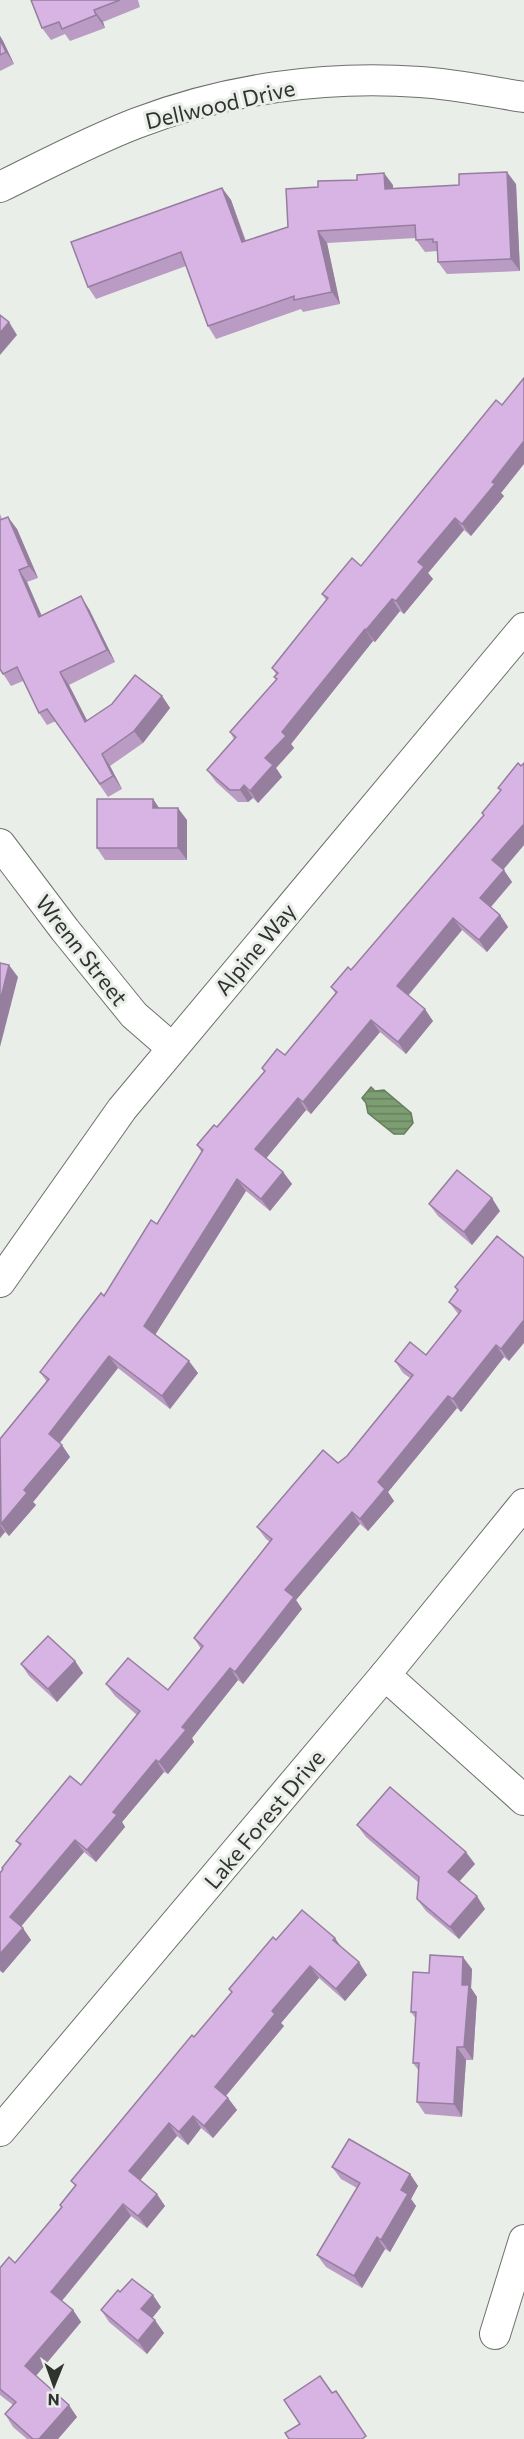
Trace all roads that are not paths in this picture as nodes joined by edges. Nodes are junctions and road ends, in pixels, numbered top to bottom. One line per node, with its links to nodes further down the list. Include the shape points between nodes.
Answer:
1 (524, 97): 2 (street, Dellwood Drive, via 421,82 367,81 310,83 250,92 183,107 136,123)
2 (0, 187)
3 (524, 628): 5 (street, Alpine Way)
4 (0, 843): 5 (street, Wrenn Street, via 134,1015)
5 (172, 1048): 6 (street, Alpine Way, via 122,1109)
6 (0, 1282)
7 (524, 1504): 8 (street, Lake Forest Drive)
8 (385, 1675): 9 (street); 10 (street, Lake Forest Drive)
9 (524, 1800)
10 (0, 2131)
11 (524, 2240): 12 (street)
12 (495, 2334)

